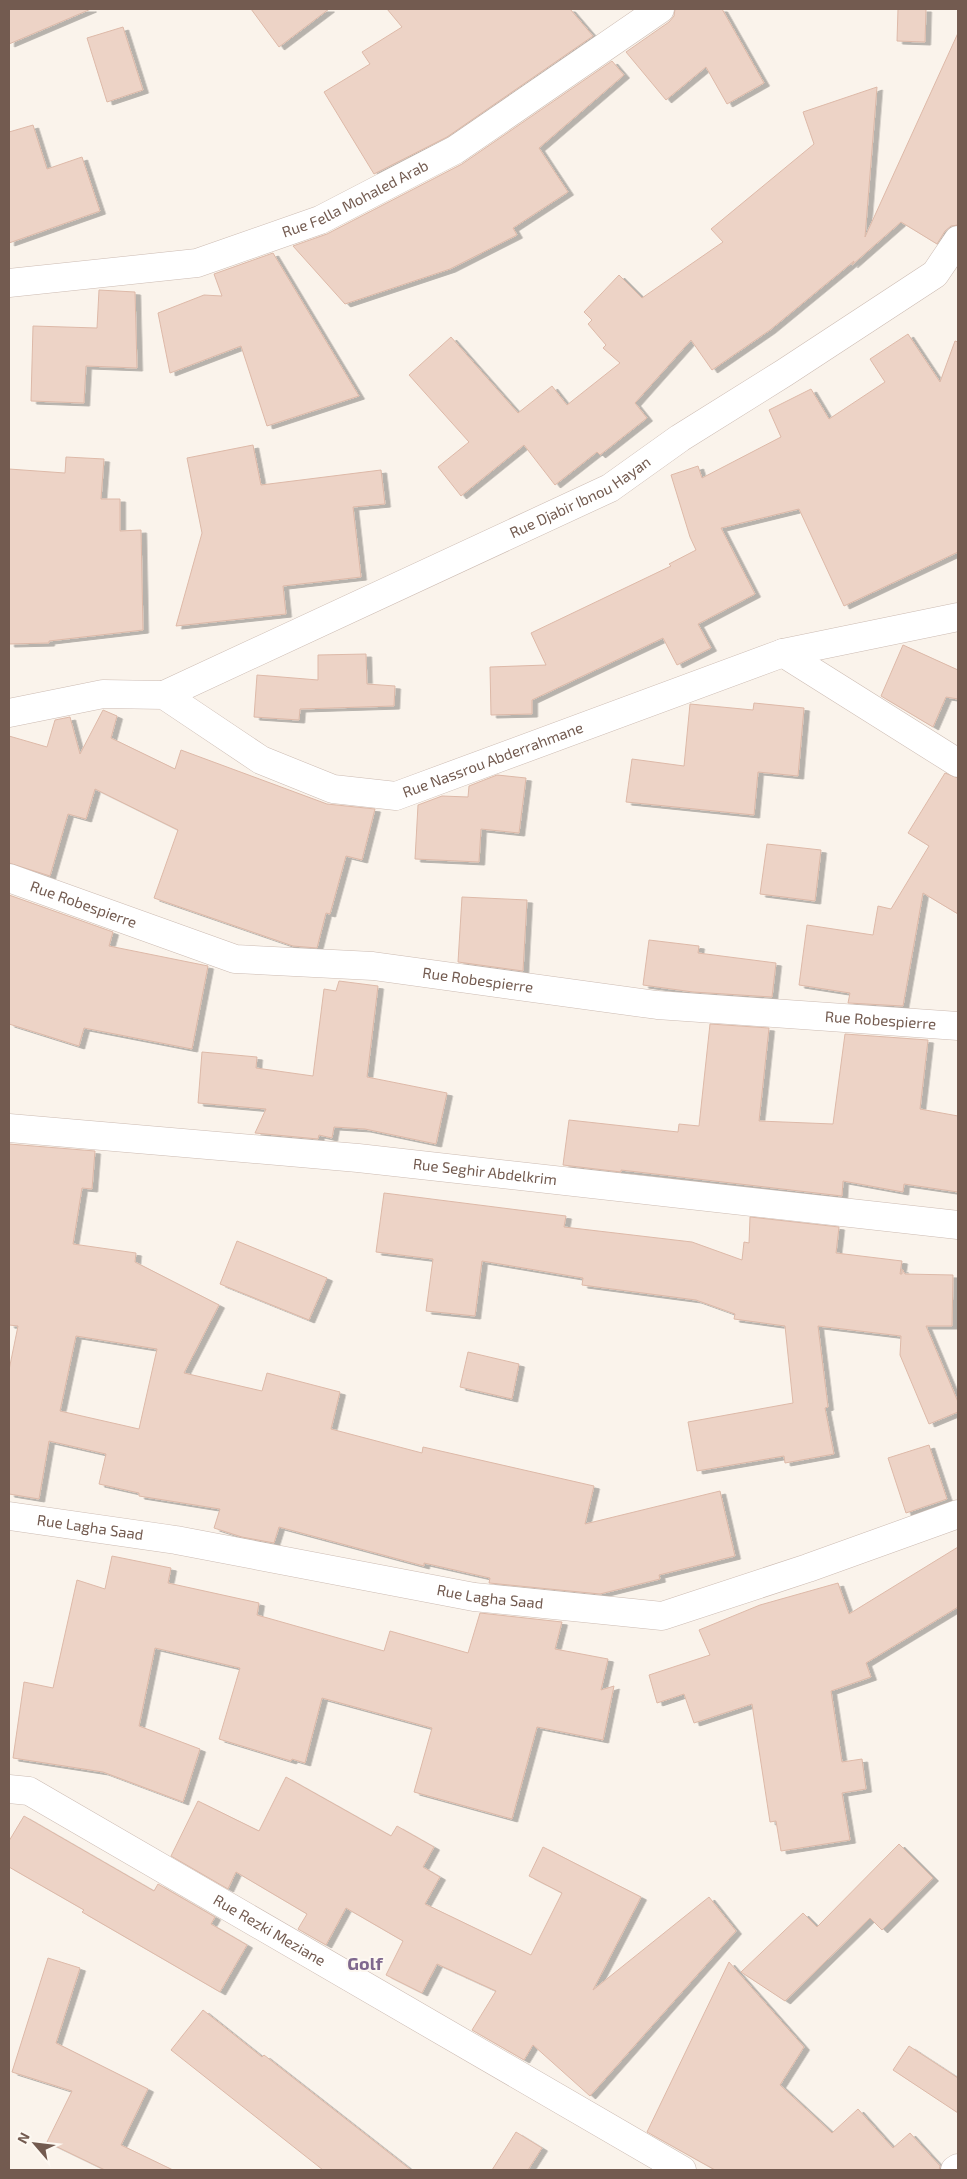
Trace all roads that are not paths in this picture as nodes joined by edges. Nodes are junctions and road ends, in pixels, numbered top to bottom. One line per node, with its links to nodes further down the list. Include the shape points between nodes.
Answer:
1 (660, 9): 4 (street, Rue Fella Mohaled Arab, via 455,150 320,220 198,263)
2 (958, 240): 3 (street, Rue Djabir Ibnou Hayan)
3 (947, 277): 7 (street, Rue Djabir Ibnou Hayan, via 680,438 610,488)
4 (9, 283)
5 (958, 617): 6 (street, Rue Nassrou Abderrahmane)
6 (783, 653): 7 (street, Rue Nassrou Abderrahmane, via 396,796 334,789 261,760); 9 (street)
7 (164, 695): 8 (street, via 103,694)
8 (9, 713)
9 (958, 763)
10 (9, 878): 11 (street, Rue Robespierre, via 235,959 373,966 657,1006)
11 (958, 1026)
12 (9, 1128): 13 (street, Rue Seghir Abdelkrim, via 358,1158)
13 (958, 1225)
14 (958, 1514): 15 (street, Rue Lagha Saad, via 662,1616 474,1596 176,1540)
15 (9, 1516)
16 (9, 1788): 18 (street, Rue Rezki Meziane, via 29,1791)
17 (958, 2168): 19 (street)
18 (682, 2170)
19 (954, 2170)

